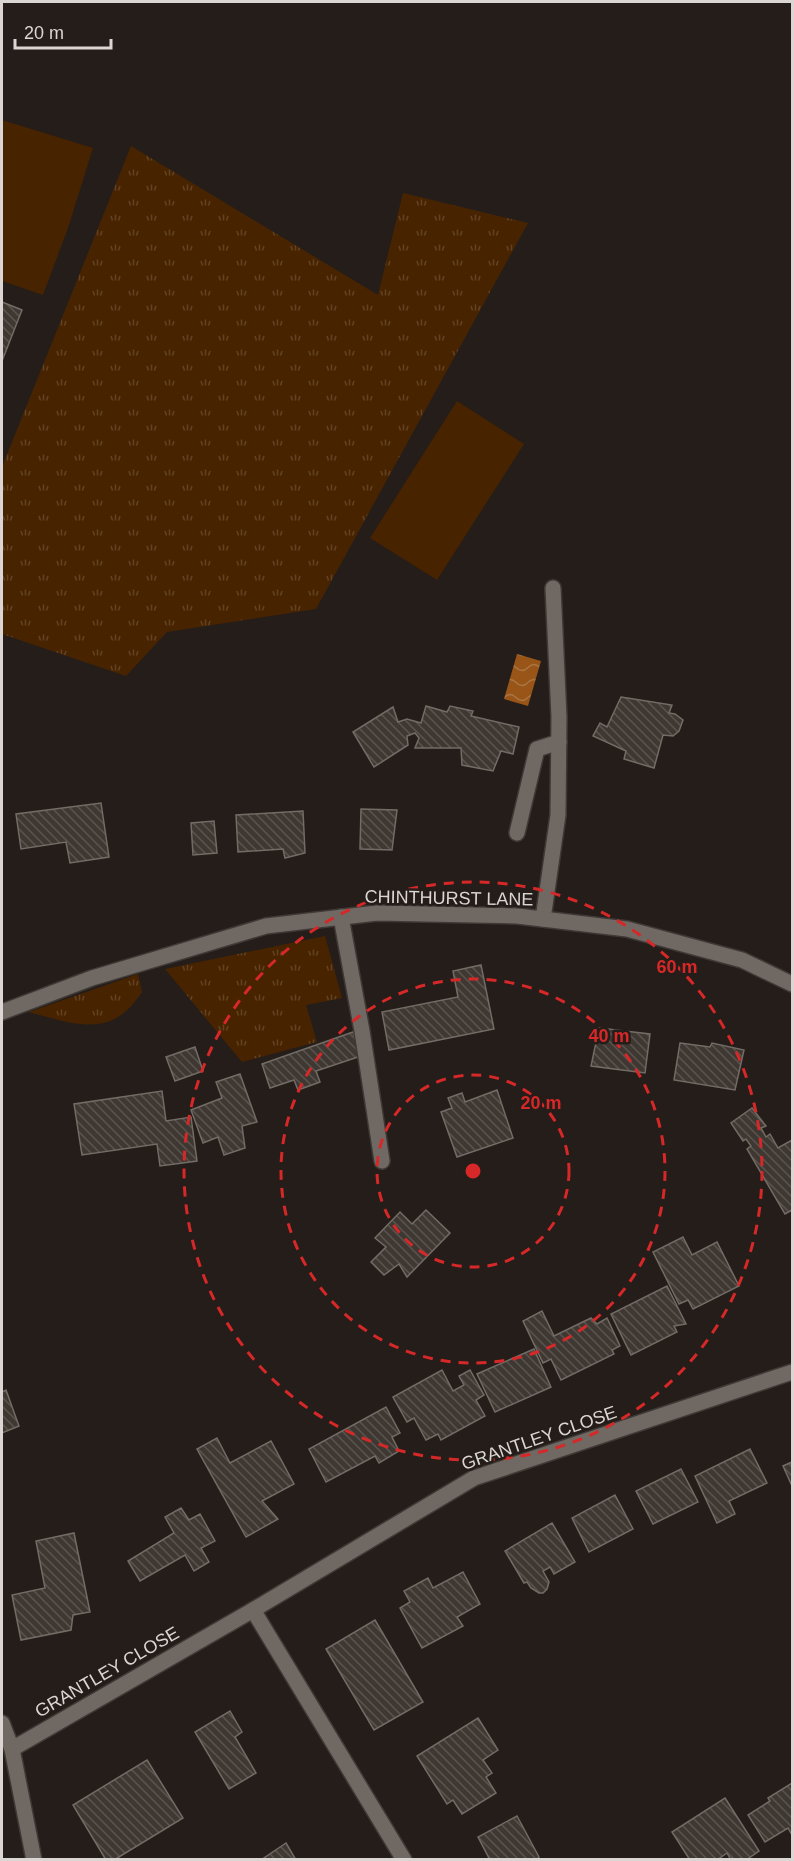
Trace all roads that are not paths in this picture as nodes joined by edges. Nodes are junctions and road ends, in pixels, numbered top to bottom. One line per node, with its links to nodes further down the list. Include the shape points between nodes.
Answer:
1 (553, 588): 2 (street)
2 (559, 742): 3 (street, via 537,749); 5 (street, via 558,815)
3 (517, 833)
4 (341, 917): 5 (street, CHINTHURST LANE, via 377,913); 7 (street, CHINTHURST LANE, via 266,926 92,978); 8 (street)
5 (543, 919): 6 (street, CHINTHURST LANE, via 627,929 742,960)
6 (792, 984)
7 (2, 1012)
8 (382, 1161)
9 (792, 1372): 10 (street, GRANTLEY CLOSE, via 474,1478)
10 (253, 1610): 12 (street, GRANTLEY CLOSE); 14 (street)
11 (2, 1723): 12 (street)
12 (12, 1749): 13 (street)
13 (34, 1860)
14 (404, 1860)

